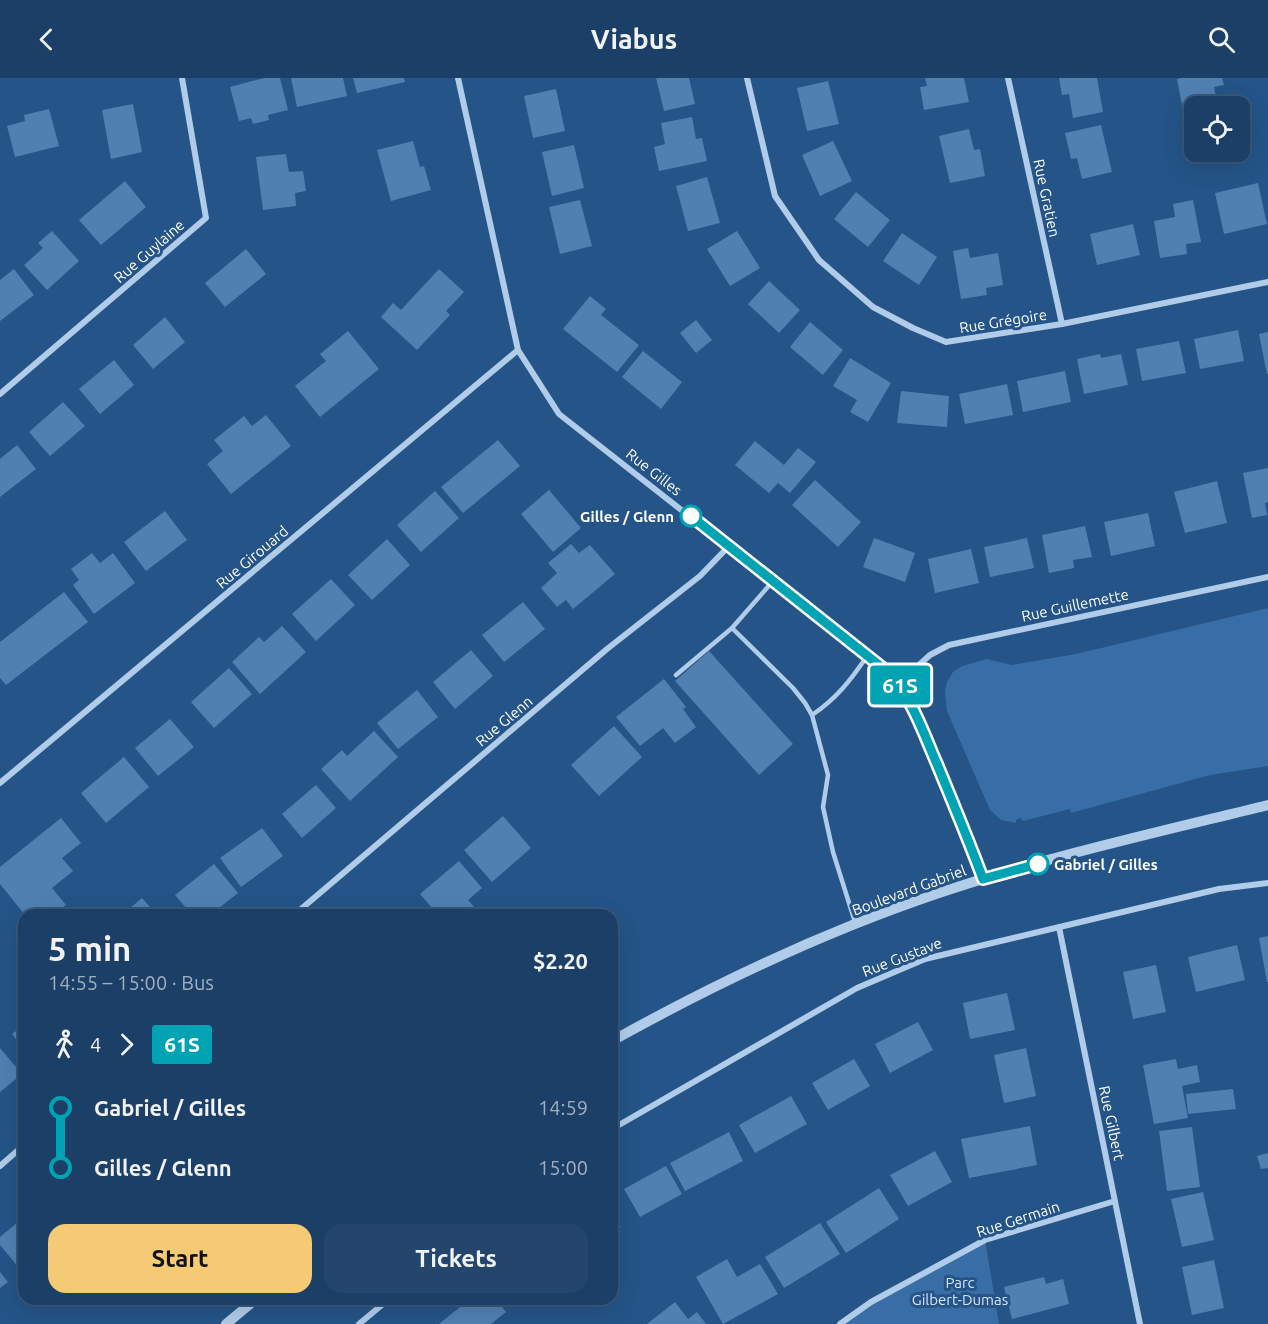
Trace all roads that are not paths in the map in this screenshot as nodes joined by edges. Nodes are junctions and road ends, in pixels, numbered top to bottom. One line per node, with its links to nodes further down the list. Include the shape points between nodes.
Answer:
1 (182, 78): 8 (street, Rue Guylaine, via 206,218)
2 (458, 78): 7 (street, Rue Gilles)
3 (747, 78): 6 (street, Rue Grégoire, via 775,196 819,260 873,308 946,342)
4 (1008, 78): 6 (street, Rue Gratien)
5 (1268, 282): 6 (street, Rue Grégoire)
6 (1062, 324)
7 (519, 350): 9 (street, Rue Gilles, via 559,414); 17 (street, Rue Girouard)
8 (0, 394)
9 (729, 546): 11 (street, Rue Gilles); 21 (street, Rue Glenn, via 700,576 598,656)
10 (1268, 577): 15 (street, Rue Guillemette, via 949,645 930,655)
11 (773, 581): 12 (lane); 13 (street, Rue Gilles)
12 (732, 628): 14 (lane); 16 (lane, via 793,688)
13 (867, 656): 15 (street, Rue Gilles); 16 (lane, via 836,697)
14 (676, 675)
15 (899, 683): 19 (street, Rue Gilles, via 912,705)
16 (812, 715): 22 (lane, via 828,775 823,807)
17 (0, 783)
18 (1268, 805): 19 (street, Boulevard Gabriel)
19 (983, 879): 22 (street, Boulevard Gabriel)
20 (1268, 883): 23 (street, Rue Gustave, via 1219,889)
21 (301, 909)
22 (856, 925): 24 (street, Boulevard Gabriel, via 738,975)
23 (1059, 927): 25 (street, Rue Gustave, via 933,956 857,988); 28 (street, Rue Gilbert)
24 (618, 1038)
25 (618, 1126)
26 (18, 1150): 27 (street)
27 (0, 1166)
28 (1115, 1201): 33 (street, Rue Germain, via 985,1240 871,1302); 34 (street, Rue Gilbert)
29 (249, 1305): 31 (street)
30 (381, 1305): 32 (street)
31 (226, 1324)
32 (359, 1324)
33 (840, 1324)
34 (1140, 1324)

